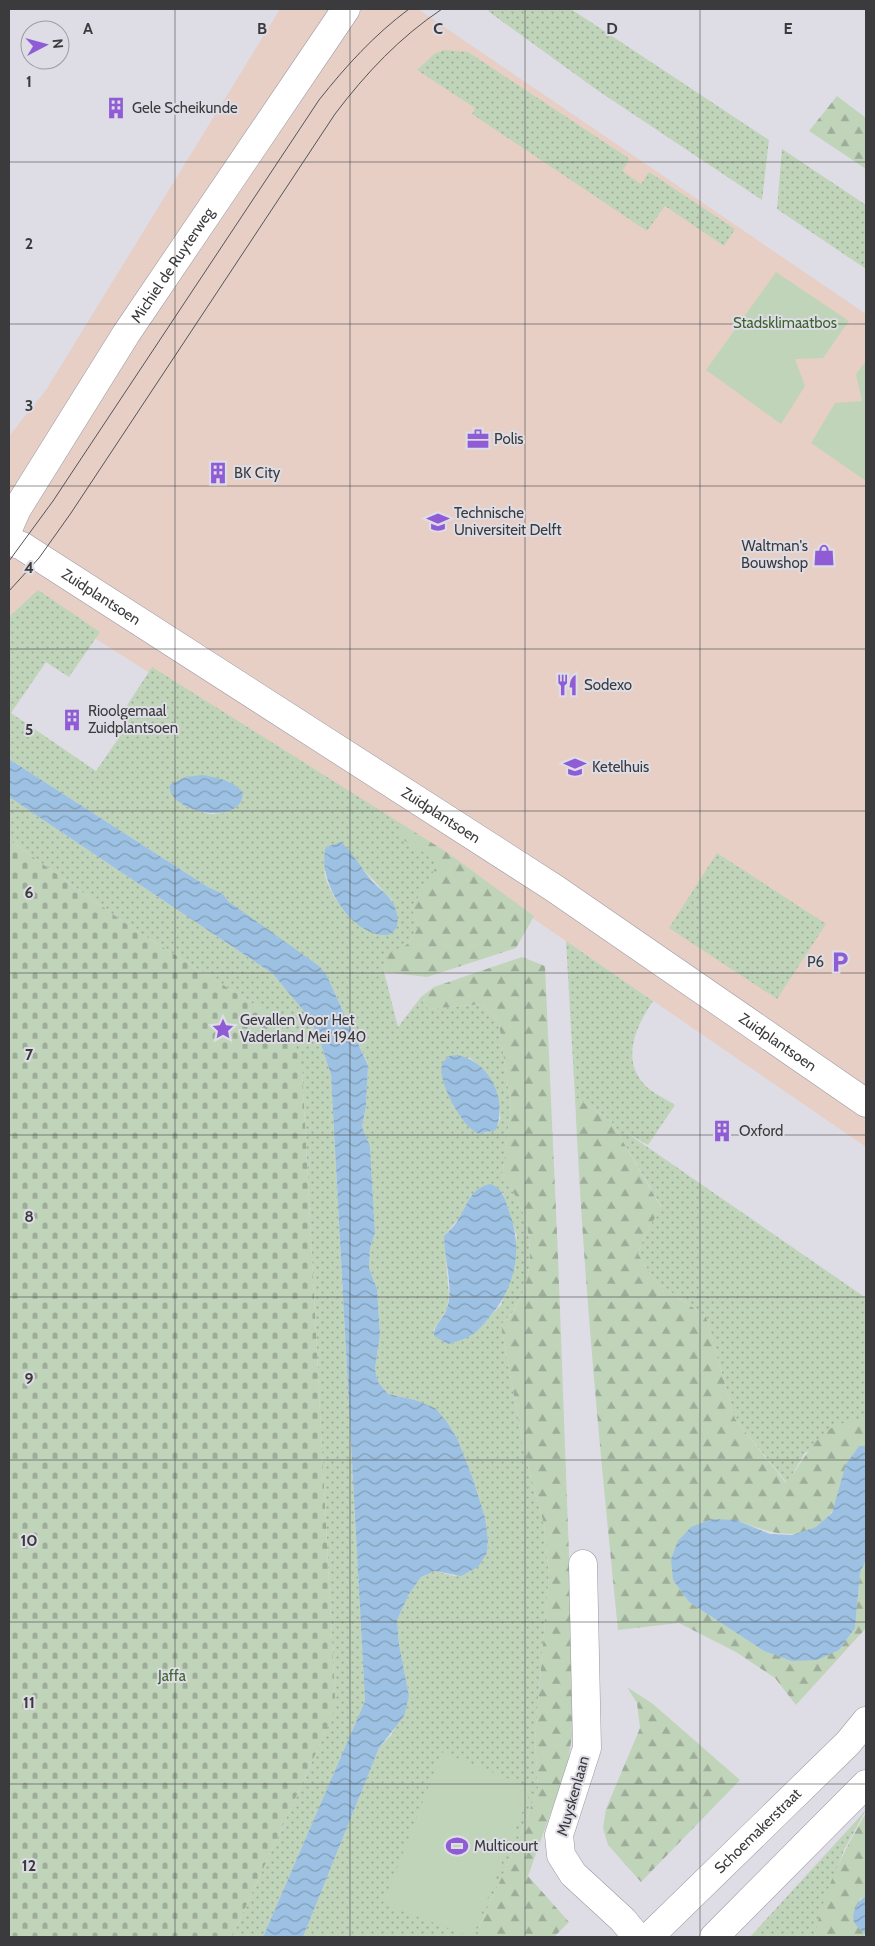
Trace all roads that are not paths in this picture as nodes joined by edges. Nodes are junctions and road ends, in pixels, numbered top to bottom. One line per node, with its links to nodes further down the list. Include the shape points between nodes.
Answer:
1 (346, 9): 2 (street, Michiel de Ruyterweg, via 130,327)
2 (9, 527)
3 (9, 540): 4 (street, Zuidplantsoen, via 554,888)
4 (866, 1104)
5 (584, 1564): 8 (street, Muyskenlaan, via 587,1748 559,1835 561,1855 573,1874)
6 (866, 1721): 9 (street, Schoemakerstraat, via 848,1743)
7 (866, 1784): 10 (street)
8 (637, 1937)
9 (648, 1937)
10 (714, 1937)

